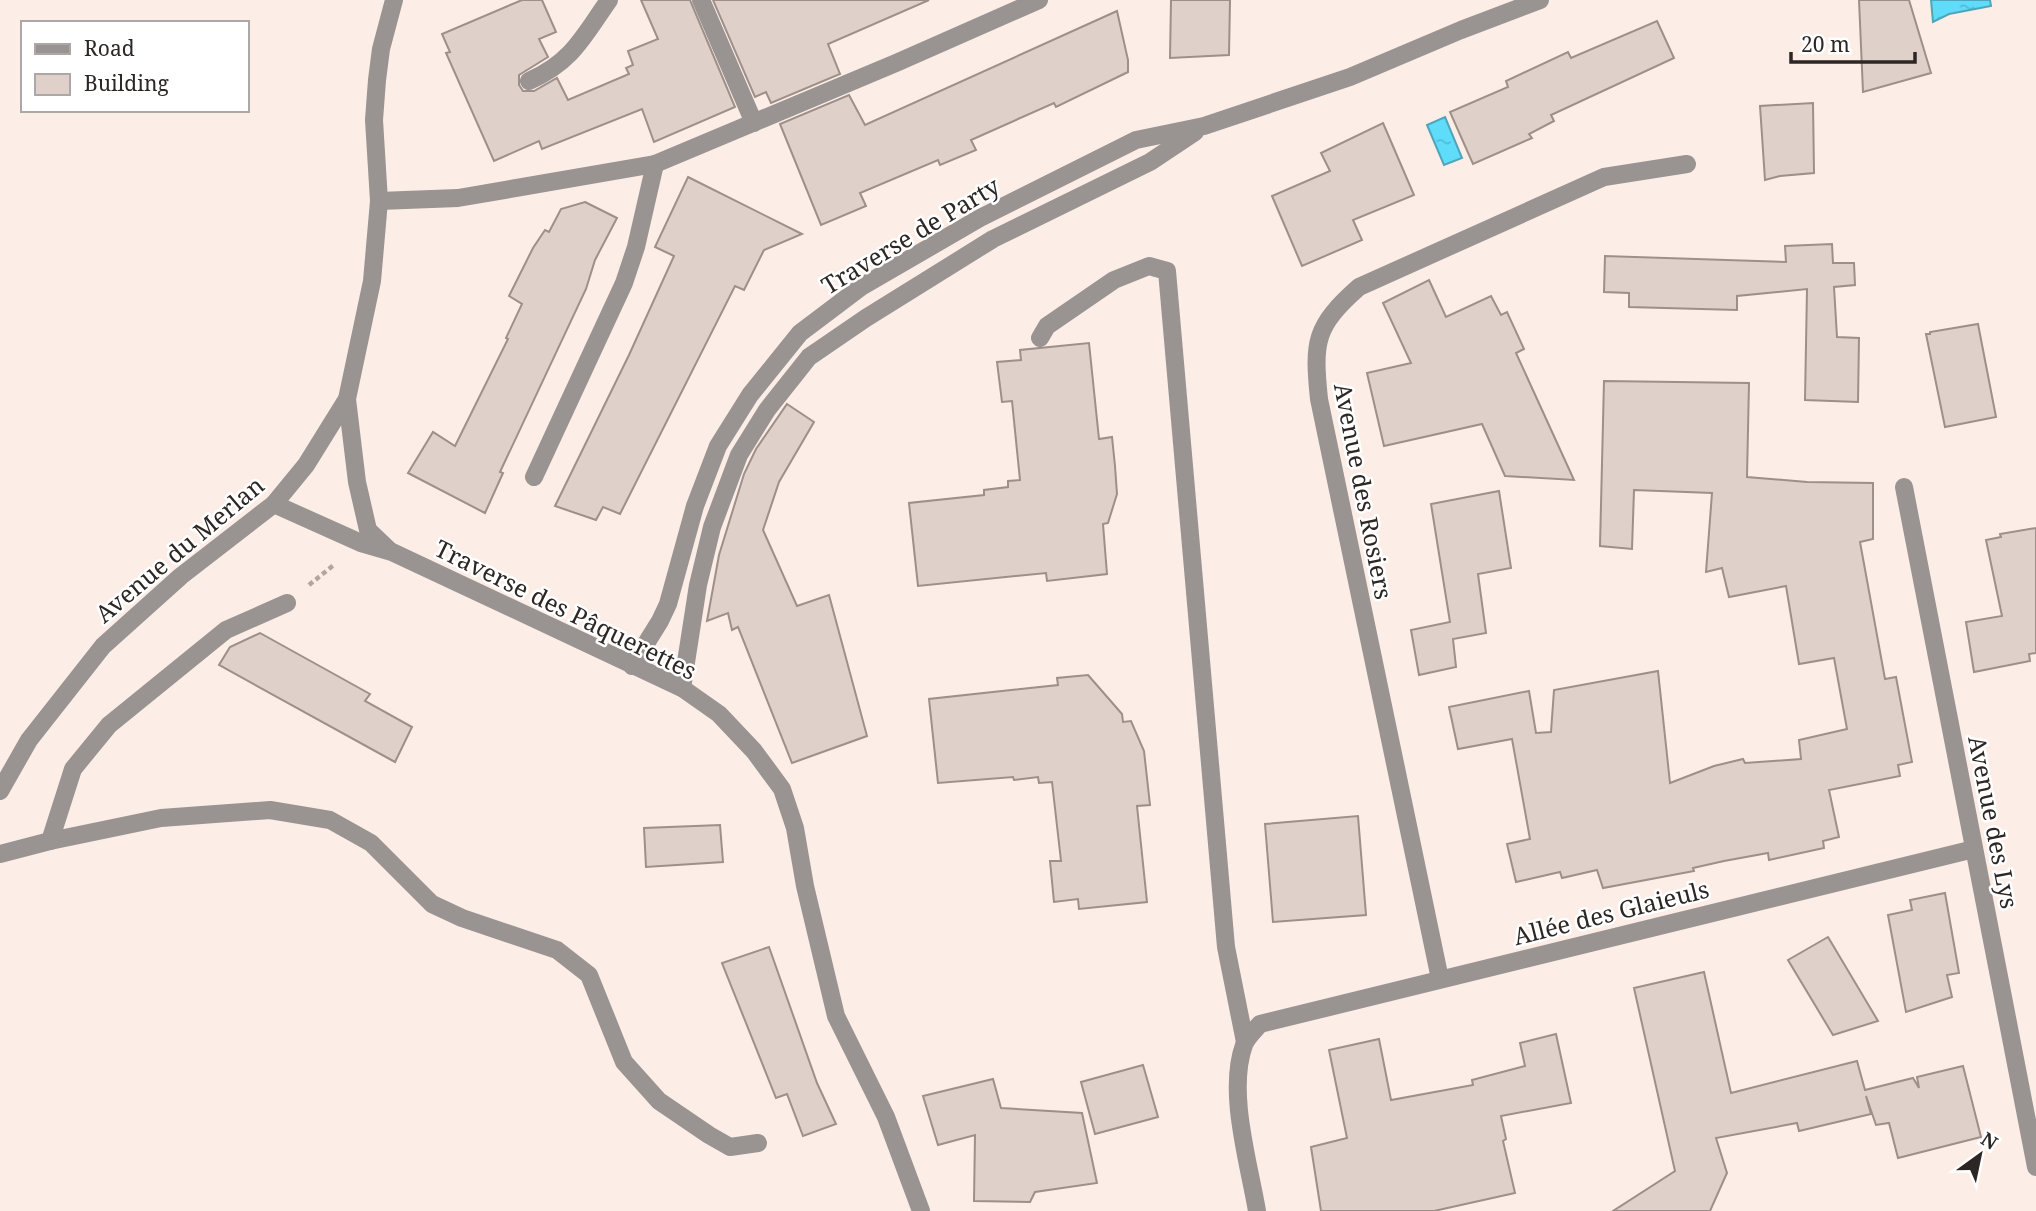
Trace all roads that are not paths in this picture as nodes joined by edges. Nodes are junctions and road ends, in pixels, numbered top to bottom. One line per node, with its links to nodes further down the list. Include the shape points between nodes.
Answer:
1 (394, 0): 11 (street, Avenue du Merlan, via 381,49 374,120)
2 (609, 0): 6 (street, via 568,57)
3 (701, 0): 7 (street)
4 (1039, 0): 7 (street)
5 (1540, 0): 8 (street, Traverse de Party, via 1350,77)
6 (529, 81)
7 (754, 123): 9 (street)
8 (1204, 126): 19 (street, Traverse de Party, via 1136,140 980,218 861,287 800,333 750,394 718,446 667,604); 20 (street, Traverse de Party, via 1150,162 993,239 809,357 739,455 712,527)
9 (655, 164): 11 (street, via 458,198); 14 (street, via 624,283)
10 (1687, 164): 25 (street, Avenue des Rosiers, via 1604,177 1359,287 1336,307 1320,332 1315,364 1319,399)
11 (379, 201): 13 (street, Avenue du Merlan, via 372,281)
12 (1040, 338): 26 (street, via 1047,326 1114,279 1149,266 1167,271 1226,947)
13 (347, 399): 16 (street, Avenue du Merlan, via 306,465); 17 (street, via 368,530)
14 (534, 477)
15 (1904, 487): 23 (street, Avenue des Lys)
16 (274, 504): 17 (street); 21 (street, Avenue du Merlan, via 181,576 103,646 29,740)
17 (391, 552): 19 (street, Traverse des Pâquerettes)
18 (286, 603): 22 (street, via 226,630 109,725 73,769)
19 (632, 666): 20 (street, Traverse des Pâquerettes)
20 (682, 688): 29 (street, Traverse des Pâquerettes, via 719,714 782,789 795,828 836,1016 886,1117)
21 (0, 791)
22 (50, 841): 24 (street); 27 (street, via 175,817 270,810 330,821 371,843 432,904 557,950 589,975 624,1062 659,1101 730,1147)
23 (1974, 849): 25 (street, Allée des Glaieuls); 28 (street, Avenue des Lys)
24 (0, 854)
25 (1440, 979): 26 (street, Allée des Glaieuls, via 1260,1024)
26 (1245, 1042): 30 (street, via 1237,1098)
27 (758, 1143)
28 (2036, 1167)
29 (920, 1211)
30 (1257, 1211)

